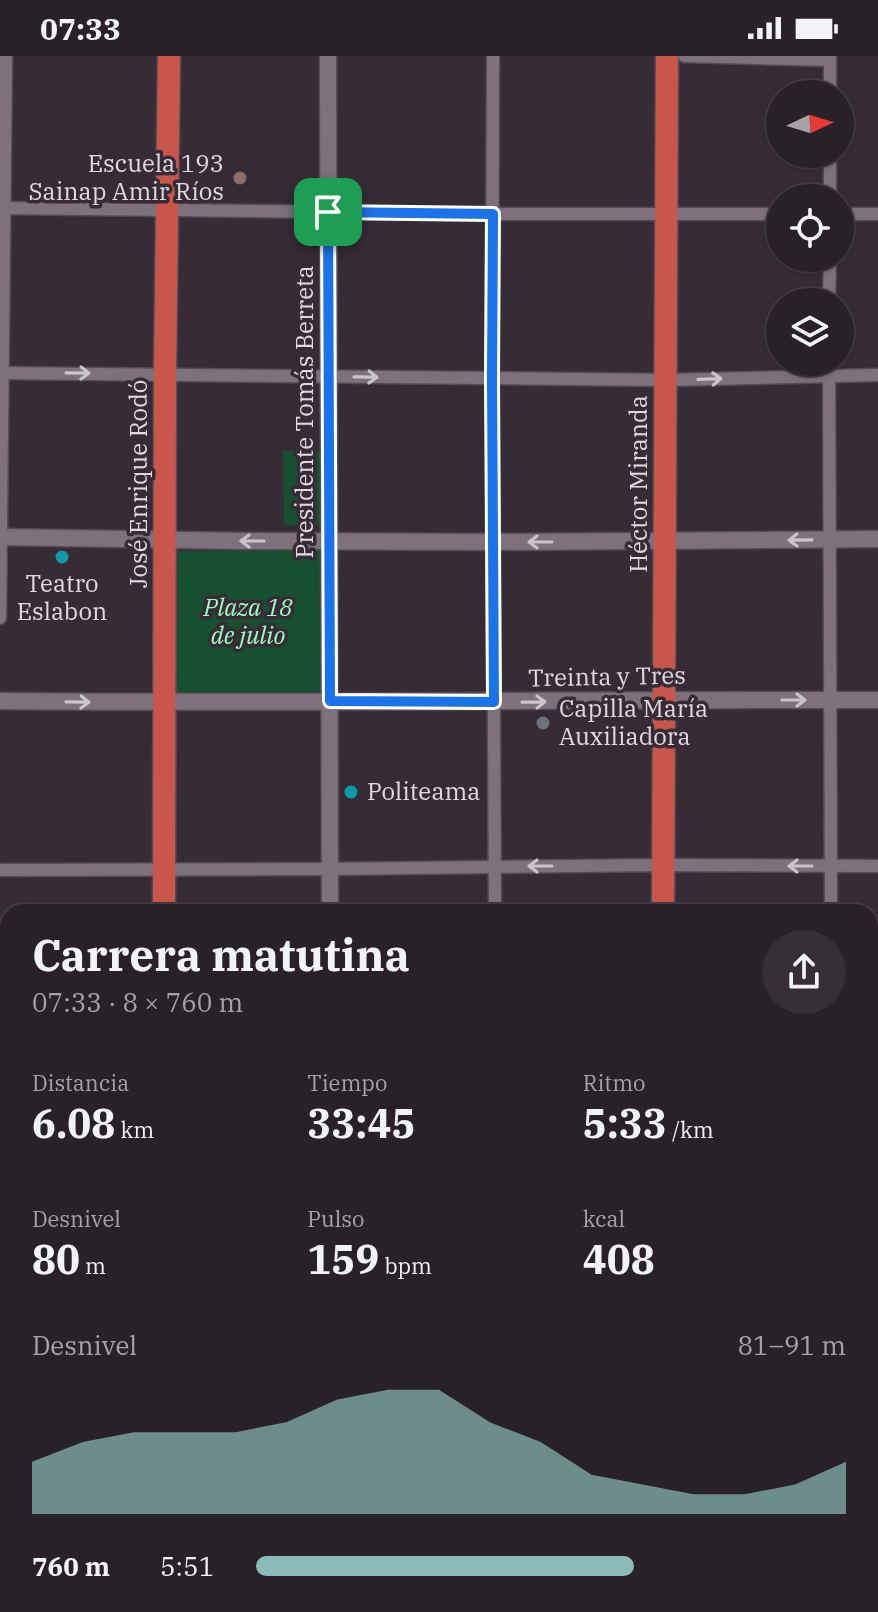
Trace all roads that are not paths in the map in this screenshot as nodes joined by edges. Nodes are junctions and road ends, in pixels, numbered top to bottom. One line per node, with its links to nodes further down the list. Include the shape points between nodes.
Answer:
1 (6, 56): 9 (street)
2 (169, 56): 10 (highway, José Enrique Rodó)
3 (328, 56): 11 (street, Presidente Tomás Berreta)
4 (493, 56): 13 (street)
5 (667, 56): 12 (highway, Héctor Miranda)
6 (684, 56): 7 (street)
7 (830, 58): 8 (street)
8 (830, 80)
9 (2, 208): 10 (street); 18 (street)
10 (168, 210): 11 (street); 20 (highway, José Enrique Rodó)
11 (328, 212): 13 (street); 22 (street, Presidente Tomás Berreta)
12 (667, 213): 13 (street); 14 (street); 25 (highway, Héctor Miranda)
13 (493, 214): 24 (street)
14 (766, 214)
15 (854, 214): 16 (street)
16 (878, 214)
17 (854, 372): 21 (street)
18 (1, 373): 20 (street, one-way to 20); 26 (street)
19 (766, 373): 25 (street, one-way to 19)
20 (165, 374): 22 (street); 28 (highway, José Enrique Rodó)
21 (878, 375)
22 (329, 376): 24 (street, one-way to 24); 30 (street, Presidente Tomás Berreta)
23 (829, 376): 29 (street)
24 (492, 378): 25 (street); 31 (street)
25 (665, 380): 32 (highway, Héctor Miranda)
26 (0, 537): 28 (street); 33 (street)
27 (878, 539): 29 (street)
28 (165, 540): 30 (street, one-way to 28); 40 (highway, José Enrique Rodó)
29 (829, 540): 32 (street, one-way to 32); 35 (street)
30 (330, 541): 31 (street); 38 (street, Presidente Tomás Berreta)
31 (493, 542): 32 (street, one-way to 31); 39 (street)
32 (665, 542): 34 (highway, Héctor Miranda)
33 (0, 618)
34 (663, 700): 35 (street, Treinta y Tres, one-way to 35); 39 (street, Treinta y Tres, one-way to 34); 41 (highway, Héctor Miranda)
35 (830, 700): 36 (street, Treinta y Tres); 42 (street)
36 (878, 700)
37 (0, 701): 40 (street, Treinta y Tres, one-way to 40)
38 (330, 701): 39 (street, Treinta y Tres); 40 (street, Treinta y Tres); 45 (street, Presidente Tomás Berreta)
39 (494, 702): 44 (street)
40 (164, 703): 47 (highway, José Enrique Rodó)
41 (663, 865): 42 (street, one-way to 41); 44 (street, one-way to 44); 51 (highway, Héctor Miranda)
42 (830, 866): 43 (street); 52 (street)
43 (878, 866)
44 (495, 867): 45 (street); 50 (street)
45 (330, 869): 47 (street); 49 (street, Presidente Tomás Berreta)
46 (0, 870): 47 (street)
47 (164, 870): 48 (highway, José Enrique Rodó)
48 (164, 904)
49 (330, 904)
50 (495, 904)
51 (663, 904)
52 (831, 904)

